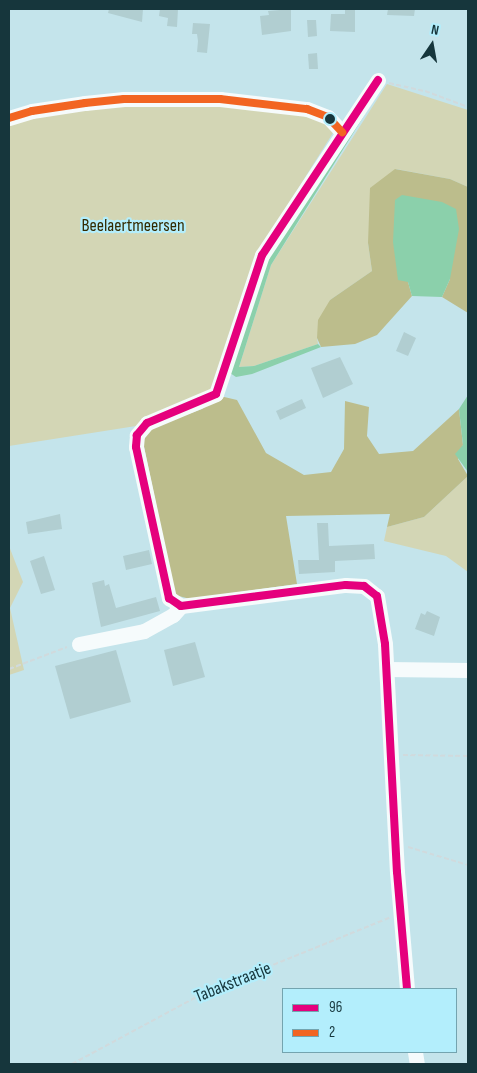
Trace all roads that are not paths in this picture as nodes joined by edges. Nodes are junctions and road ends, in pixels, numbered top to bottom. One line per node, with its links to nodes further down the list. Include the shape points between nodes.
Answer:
1 (378, 80): 3 (street)
2 (9, 118): 3 (street, via 85,102 220,99 307,109 328,117)
3 (342, 132): 4 (street, via 262,255 216,394 147,423 137,435 136,447 169,598)
4 (181, 606): 5 (street, via 173,615 144,631); 6 (street, via 346,584 364,586 372,590 381,606)
5 (79, 644)
6 (387, 669): 7 (street); 8 (street)
7 (468, 670)
8 (407, 988)

